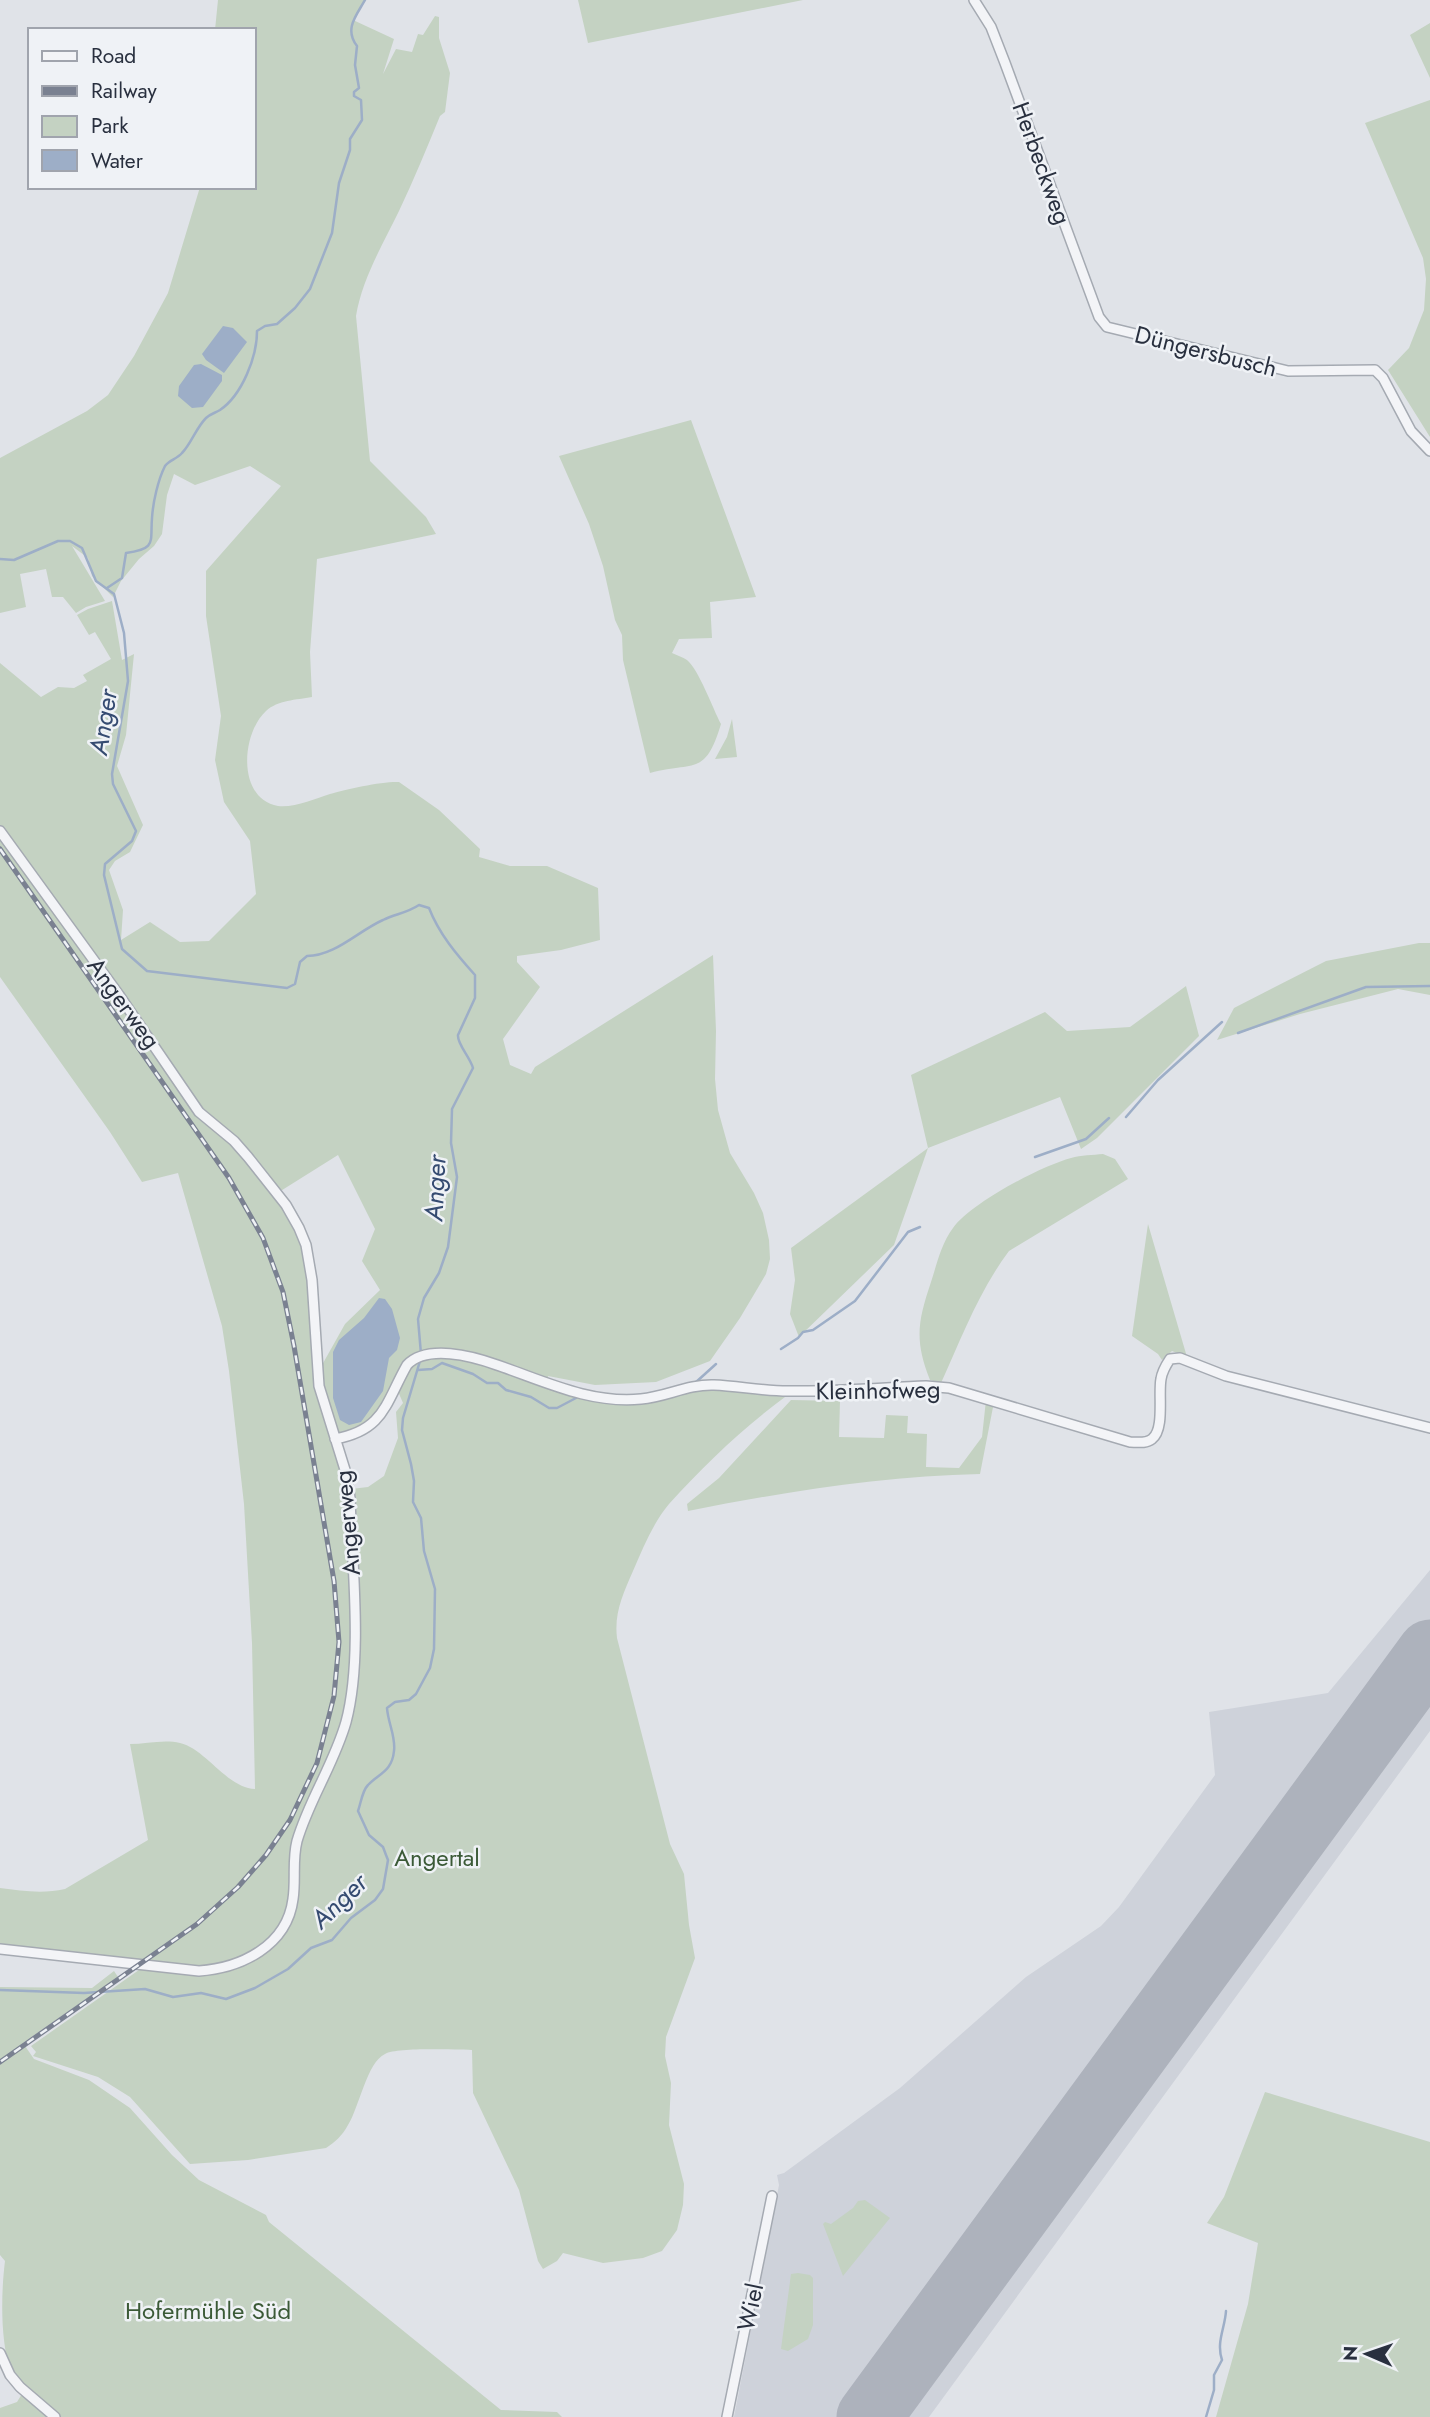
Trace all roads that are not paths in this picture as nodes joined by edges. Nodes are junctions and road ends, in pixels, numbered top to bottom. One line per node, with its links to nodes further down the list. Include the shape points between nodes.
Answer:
1 (974, 0): 2 (street, Herbeckweg, via 991,27)
2 (1107, 327): 3 (street, Düngersbusch, via 1288,371 1376,370 1412,431)
3 (1430, 451)
4 (0, 831): 6 (street, Angerweg, via 189,1099 248,1157 299,1228 312,1280 319,1386)
5 (1430, 1428): 6 (street, Kleinhofweg, via 1226,1376 1180,1358 1170,1359 1161,1380 1156,1433 1152,1439 1130,1442 949,1388 786,1391 696,1385 625,1401 543,1383 479,1358 426,1354 407,1365 373,1425)
6 (335, 1439): 7 (street, Angerweg, via 350,1498 353,1684 337,1750 297,1841 293,1902 286,1923 246,1961 216,1970)
7 (0, 1949)
8 (772, 2196): 11 (street, Wiel)
9 (0, 2353): 10 (street, via 20,2387)
10 (55, 2417)
11 (727, 2417)

